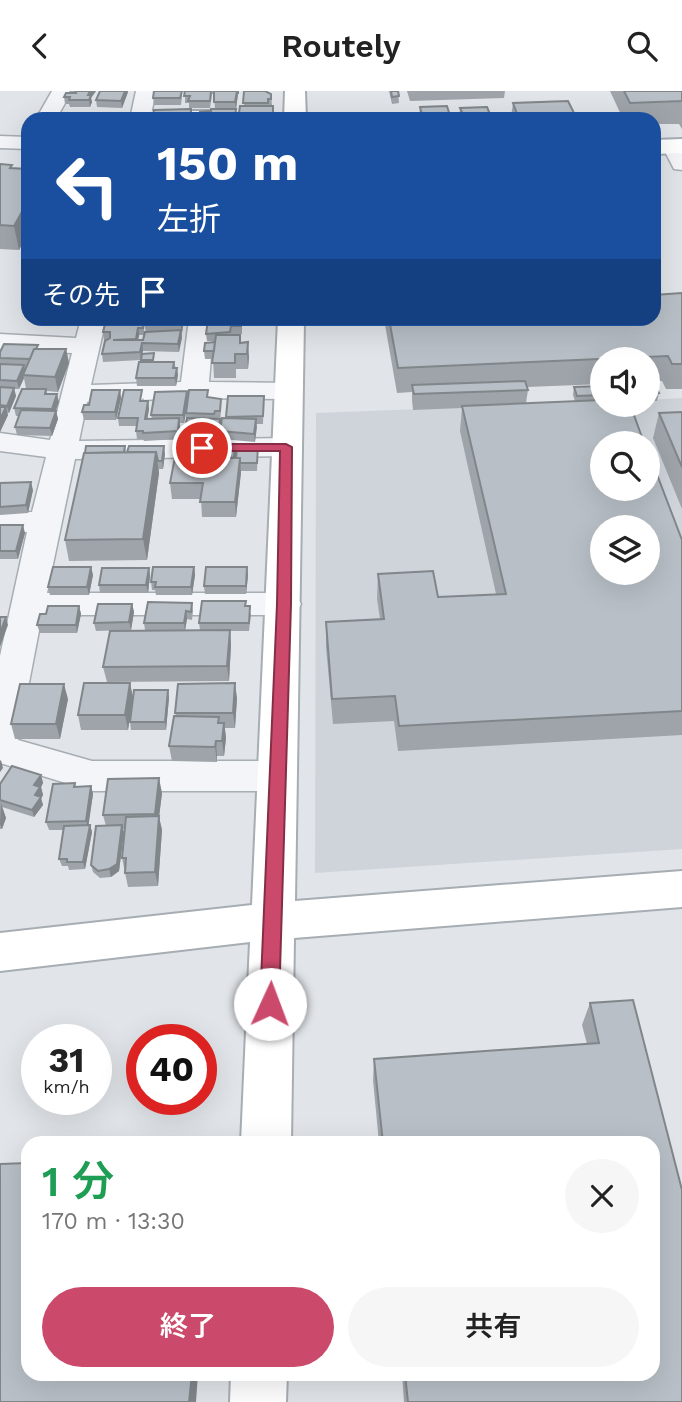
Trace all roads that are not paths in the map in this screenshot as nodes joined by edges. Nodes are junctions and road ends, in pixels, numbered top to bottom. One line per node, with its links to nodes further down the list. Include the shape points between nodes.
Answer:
1 (62, 91): 4 (street)
2 (146, 91): 5 (street)
3 (295, 91): 6 (street)
4 (50, 112)
5 (141, 112)
6 (295, 112)
7 (0, 142): 8 (street)
8 (21, 143)
9 (201, 326): 13 (street)
10 (291, 326): 14 (street)
11 (90, 332): 12 (street); 15 (street)
12 (0, 342)
13 (194, 390): 14 (street); 15 (street)
14 (288, 391): 17 (street)
15 (77, 394): 18 (street)
16 (0, 442): 18 (street)
17 (286, 447): 18 (street); 22 (street)
18 (62, 450): 20 (street)
19 (0, 523): 20 (street)
20 (45, 523): 21 (street)
21 (30, 604): 22 (street); 23 (street)
22 (284, 604): 26 (street)
23 (9, 662): 24 (street)
24 (0, 739)
25 (0, 749): 26 (street, via 92,776)
26 (277, 776): 28 (street)
27 (682, 889): 28 (street)
28 (272, 921): 29 (street); 30 (street)
29 (0, 952)
30 (266, 1136)
31 (259, 1381): 32 (street)
32 (258, 1402)

